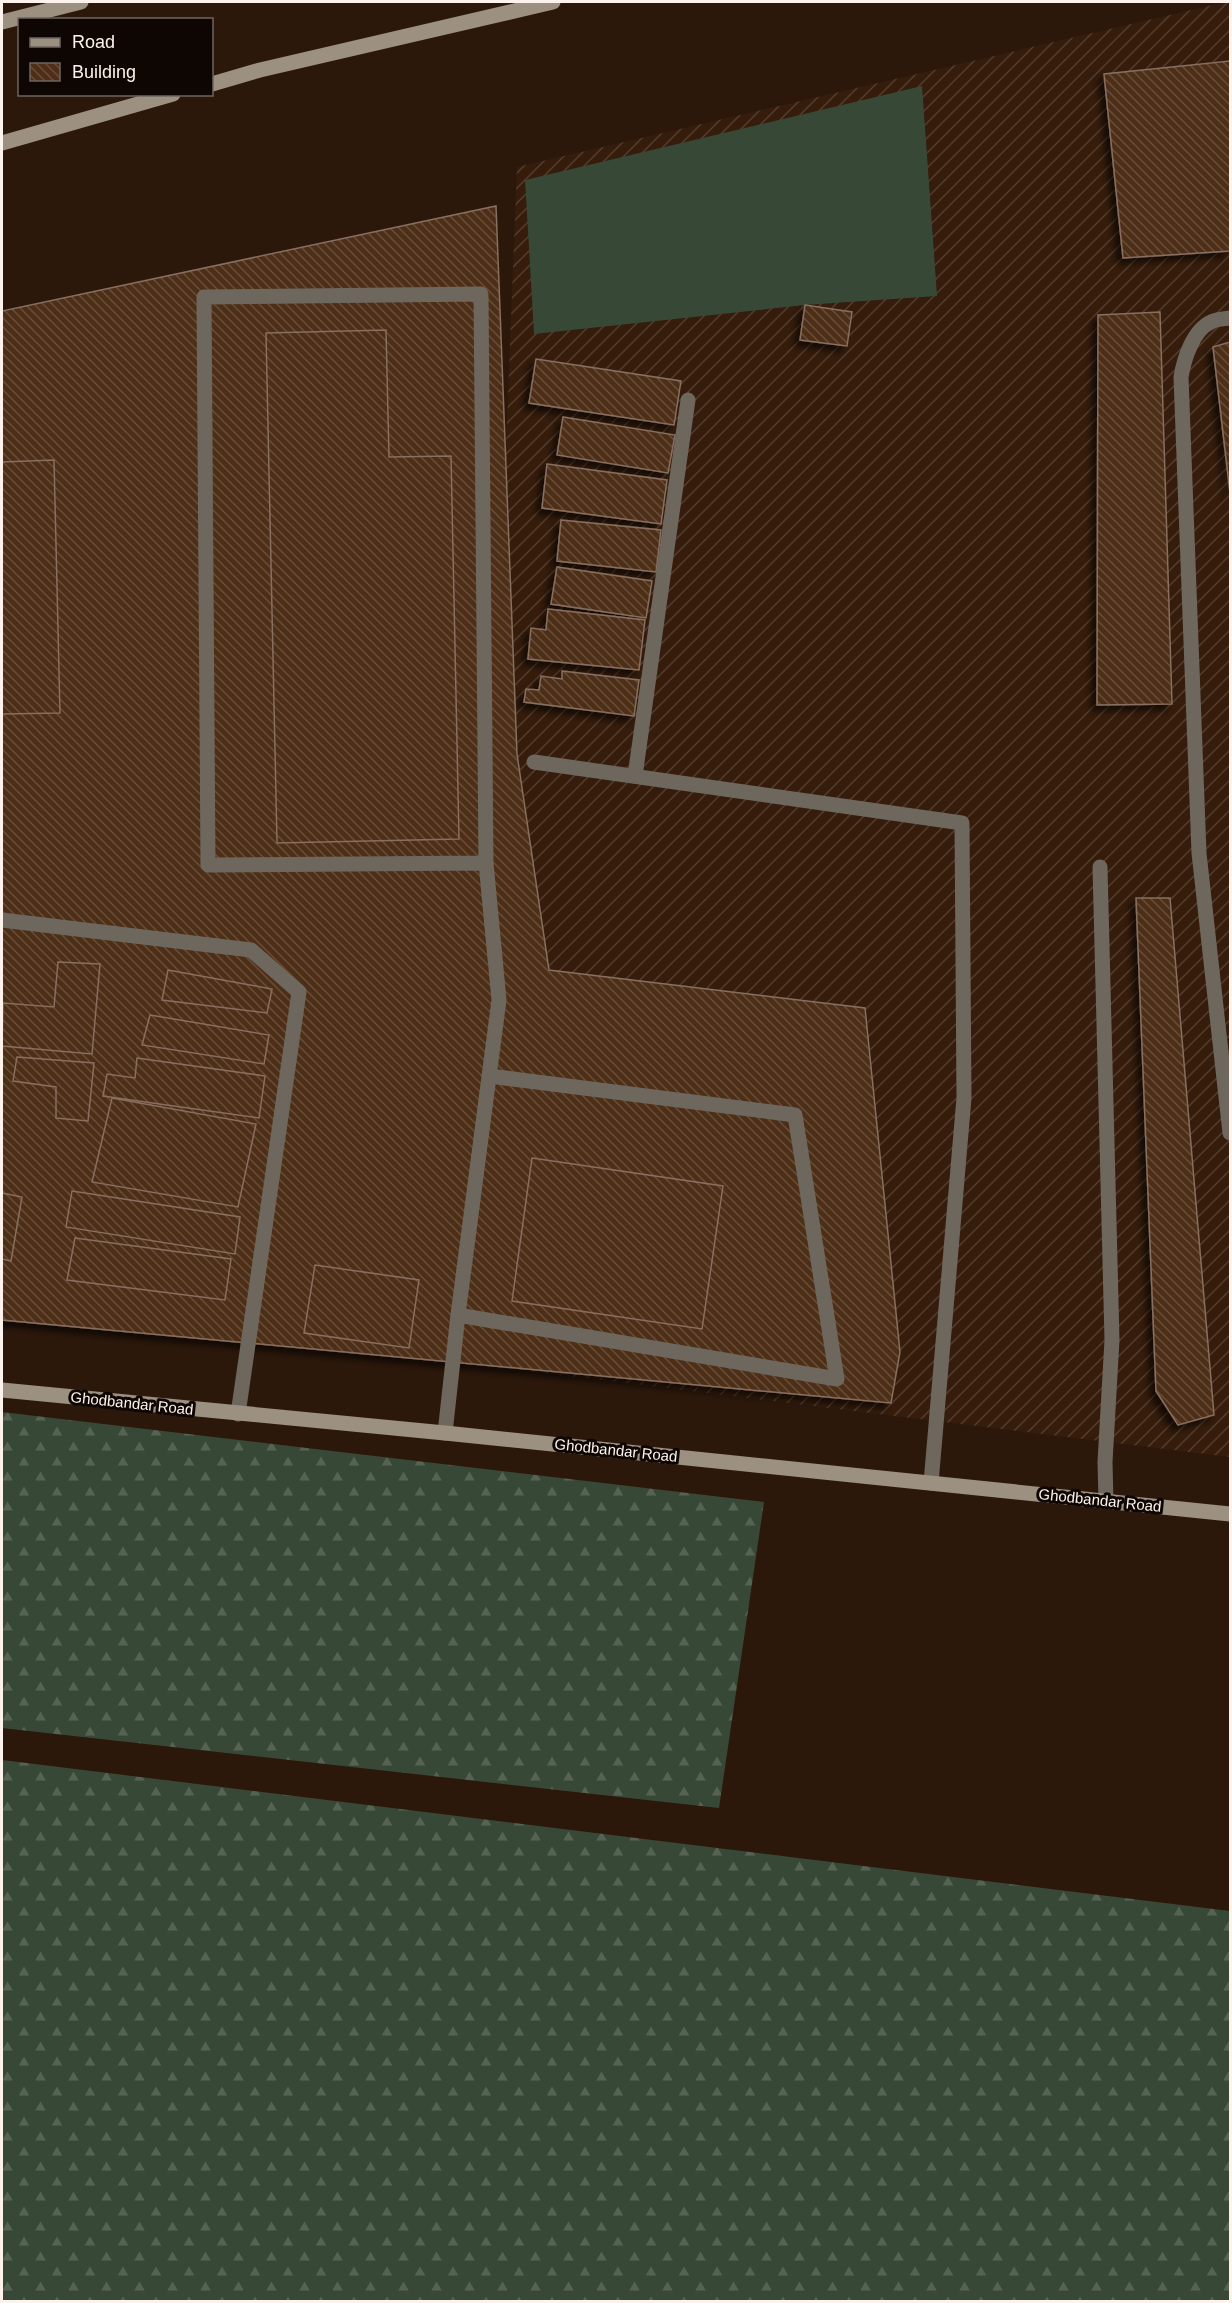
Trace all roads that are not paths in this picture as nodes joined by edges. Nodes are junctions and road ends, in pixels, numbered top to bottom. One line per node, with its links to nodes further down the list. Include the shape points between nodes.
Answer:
1 (81, 2): 3 (street)
2 (554, 2): 4 (street)
3 (2, 22)
4 (213, 84)
5 (166, 96): 6 (street)
6 (2, 142)
7 (1230, 318): 15 (street, via 1209,322 1193,340 1184,357 1181,377 1199,853)
8 (688, 400): 10 (street)
9 (534, 762): 10 (street)
10 (634, 776): 20 (street, via 962,823 964,1098)
11 (486, 863): 11 (street, via 208,865 204,297 481,294); 14 (street, via 499,1000)
12 (1100, 867): 21 (street, via 1112,1340)
13 (2, 920): 18 (street, via 251,950 299,992)
14 (489, 1077): 16 (street); 16 (street, via 795,1115 837,1379)
15 (1230, 1133)
16 (458, 1315): 19 (street)
17 (2, 1390): 18 (street, Ghodbandar Road)
18 (238, 1414): 19 (street, Ghodbandar Road)
19 (446, 1433): 20 (street, Ghodbandar Road)
20 (931, 1483): 21 (street, Ghodbandar Road)
21 (1106, 1501): 22 (street, Ghodbandar Road)
22 (1230, 1514)

